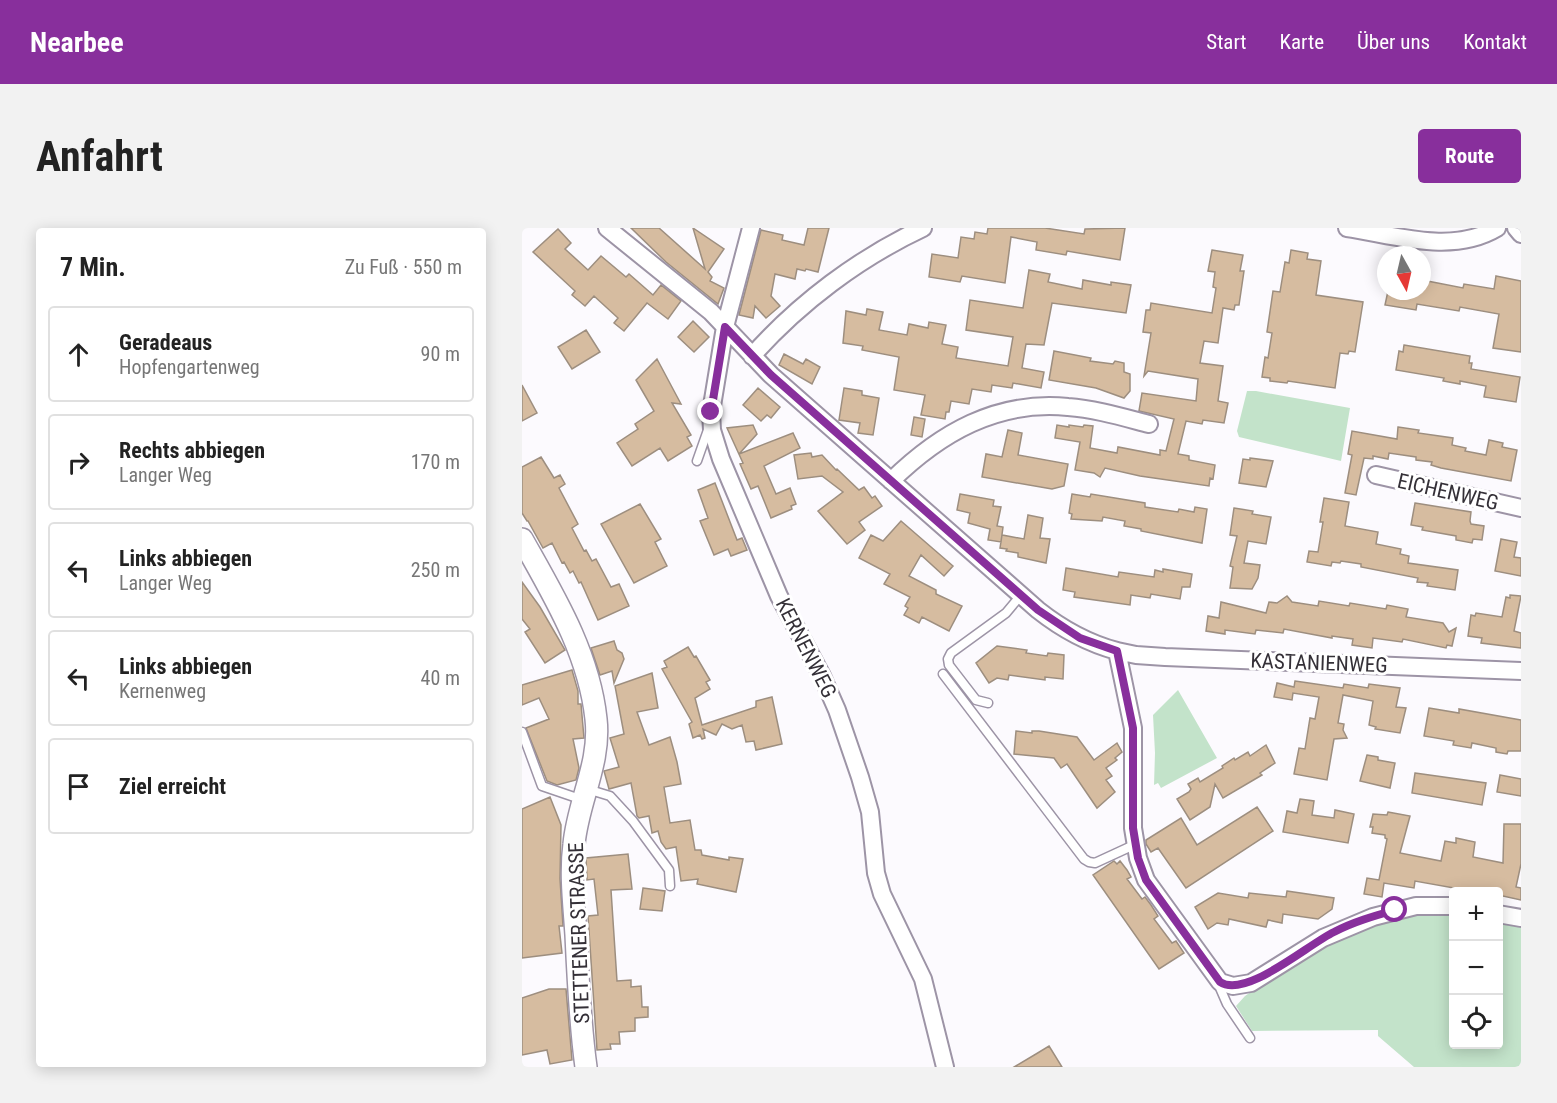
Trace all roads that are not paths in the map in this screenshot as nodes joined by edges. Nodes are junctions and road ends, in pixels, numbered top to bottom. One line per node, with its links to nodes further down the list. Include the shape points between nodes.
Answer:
1 (607, 228): 8 (street, KASTANIENWEG, via 706,307)
2 (751, 228): 8 (street, KERNENWEG)
3 (1347, 228): 4 (street, via 1443,242 1470,239)
4 (1497, 228)
5 (1516, 228): 7 (street)
6 (917, 229): 9 (street, via 830,285)
7 (1521, 234)
8 (725, 327): 9 (street, KASTANIENWEG); 10 (street, KERNENWEG)
9 (752, 357): 14 (street, KASTANIENWEG)
10 (711, 424): 12 (lane); 32 (street, KERNENWEG, via 721,459 779,596 842,723 870,812 882,894 923,979)
11 (1149, 424): 14 (street, via 1069,407 1010,411 977,421 943,438)
12 (697, 461)
13 (1376, 476): 15 (street, EICHENWEG)
14 (891, 481): 17 (street, KASTANIENWEG)
15 (1521, 508)
16 (522, 539): 23 (street, STETTENER STRASSE, via 570,628 590,682 597,740)
17 (1021, 596): 18 (street, KASTANIENWEG, via 1073,634); 21 (lane, via 1008,611 948,657 976,700)
18 (1117, 651): 19 (street, KASTANIENWEG, via 1166,657); 24 (street, via 1133,728)
19 (1521, 671)
20 (943, 674): 24 (lane, via 1084,859 1095,863)
21 (988, 703)
22 (522, 732): 23 (lane, via 542,786)
23 (585, 795): 25 (lane, via 610,796 669,870); 31 (street, STETTENER STRASSE, via 574,837 573,864)
24 (1134, 845): 29 (street, via 1149,885)
25 (670, 886)
26 (1449, 906): 29 (street, via 1406,908 1360,921 1244,985 1228,986)
27 (1503, 915): 28 (street)
28 (1521, 918)
29 (1216, 978): 30 (lane, via 1227,1004)
30 (1250, 1038)
31 (586, 1067)
32 (945, 1067)

